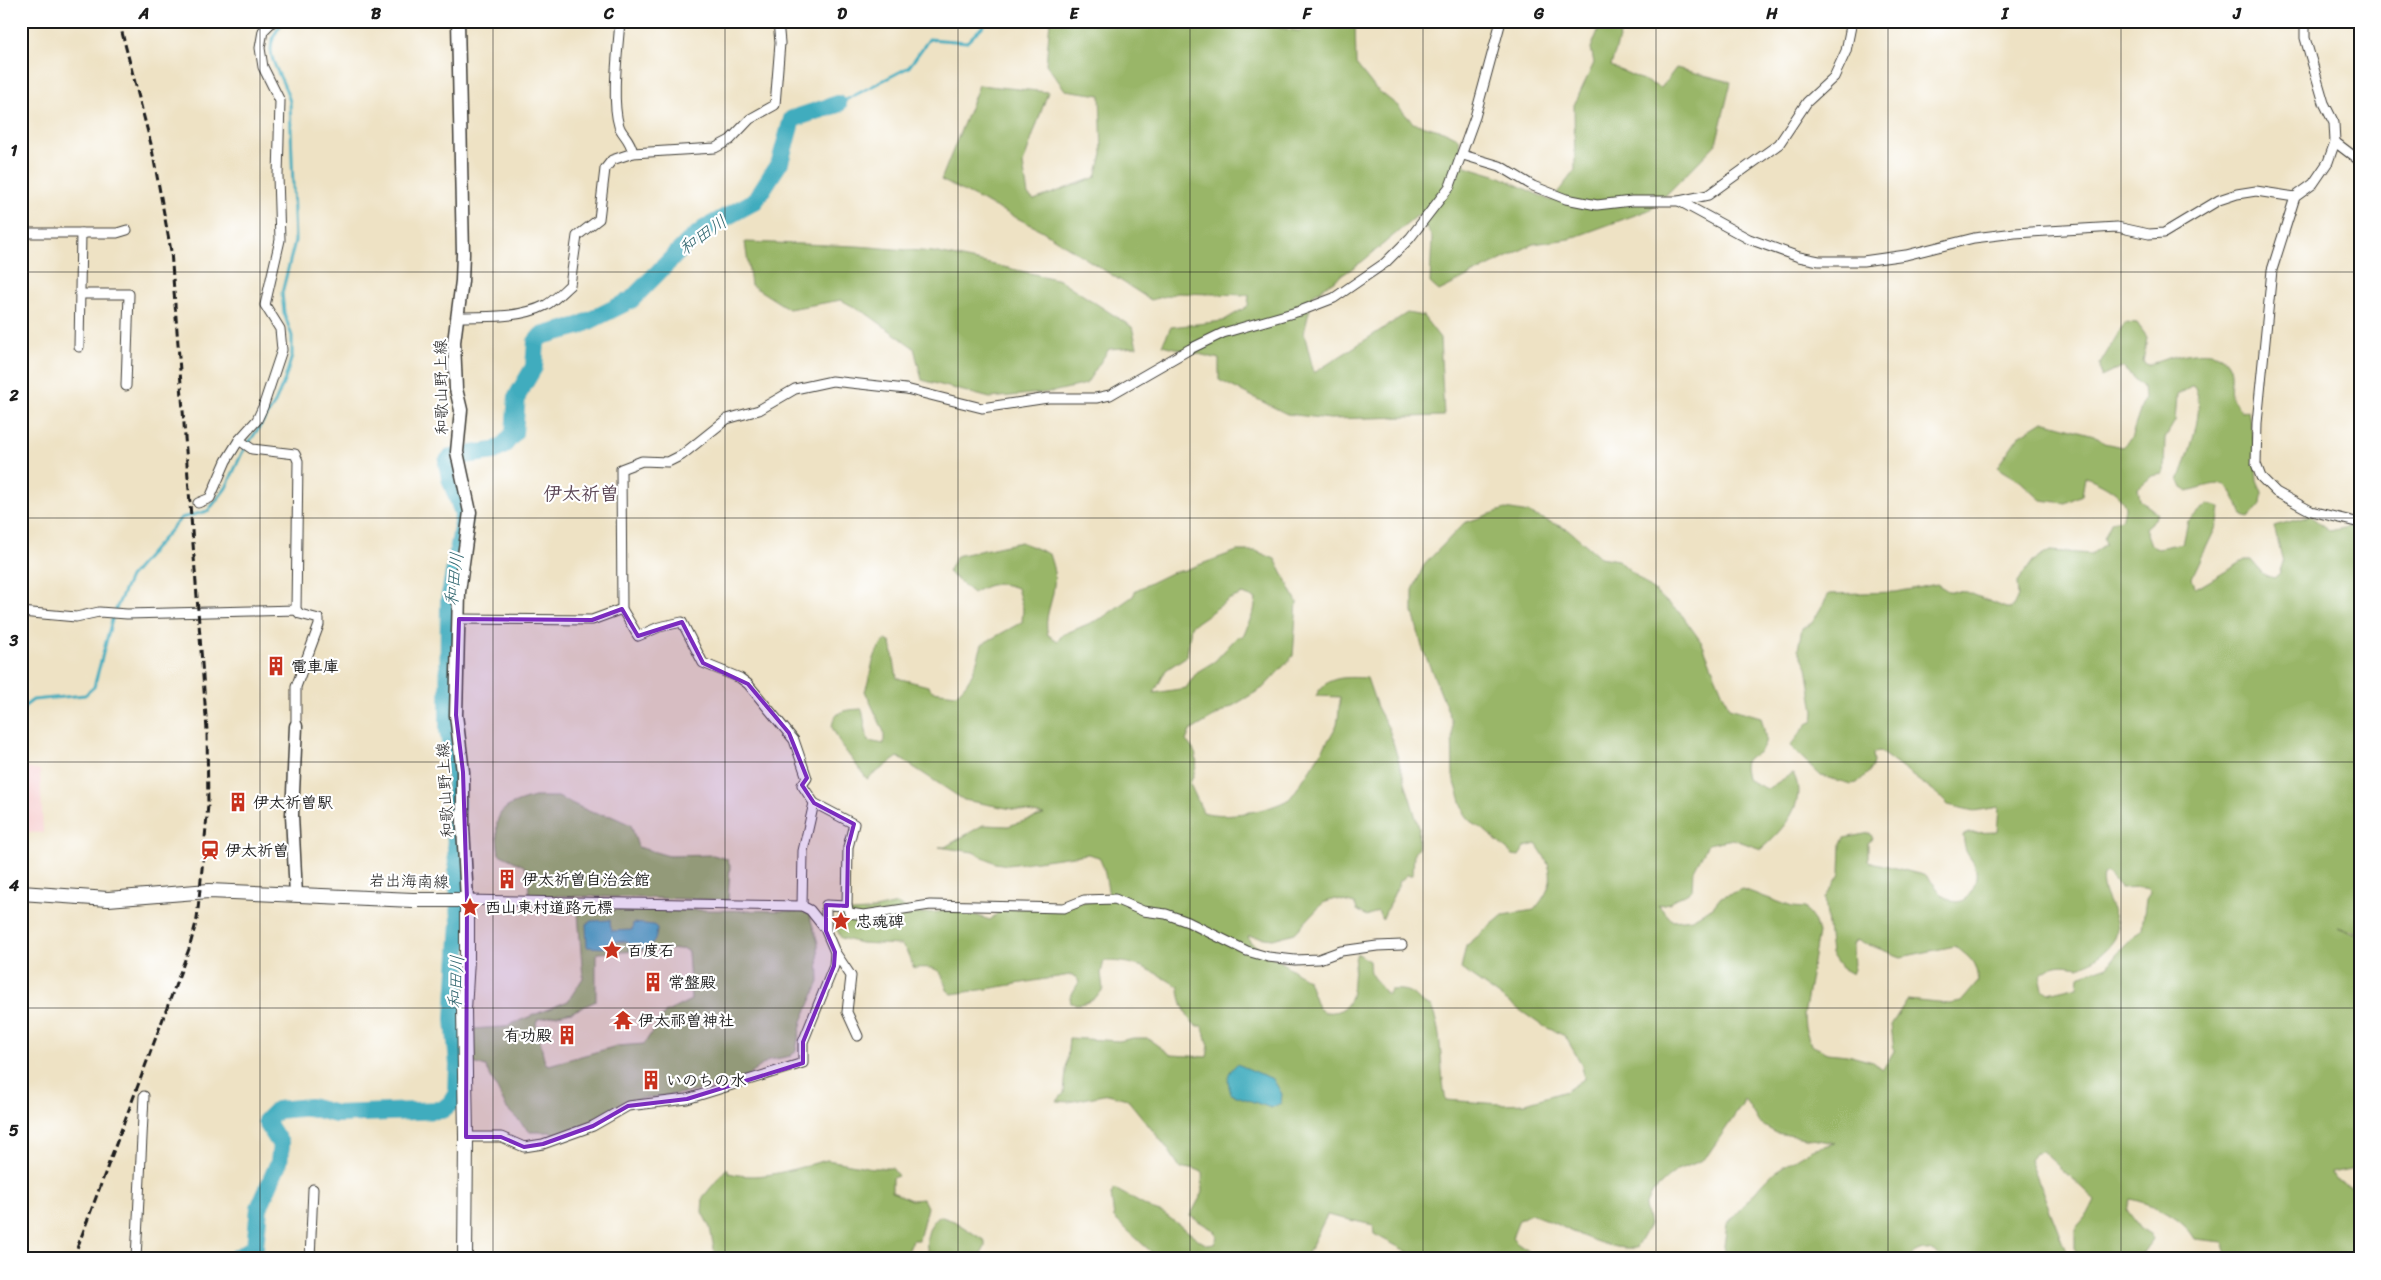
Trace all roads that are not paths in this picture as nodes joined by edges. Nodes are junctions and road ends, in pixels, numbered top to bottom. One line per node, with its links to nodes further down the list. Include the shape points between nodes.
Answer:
1 (273, 21): 21 (street, via 263,32 260,48 263,67 280,101 280,240 265,305 280,329 282,350 257,420)
2 (458, 21): 18 (main road, 和歌山野上線, via 463,254)
3 (620, 21): 9 (street, via 616,95 619,127 630,141)
4 (778, 21): 9 (street, via 780,43 775,105 750,119 730,140 715,148)
5 (1501, 21): 10 (street)
6 (1852, 21): 13 (street, via 1846,50 1834,77 1807,102 1779,144 1708,195)
7 (2305, 21): 8 (street, via 2305,38 2324,103 2334,122)
8 (2336, 142): 11 (street); 12 (street, via 2314,184)
9 (633, 152): 18 (street, via 612,160 605,169 599,219 577,236 570,284 560,294 532,310 493,317)
10 (1463, 155): 13 (street, via 1500,166 1533,186 1566,199 1597,205); 24 (street, via 1450,186 1410,238 1355,286 1300,312 1223,333 1190,348 1110,395 1048,398 982,408 906,389 832,381 795,389 759,410 727,419 668,462 642,461 621,469)
11 (2360, 161)
12 (2295, 197): 13 (street, via 2256,191 2237,194 2219,200 2164,233 2149,234 2117,227 2015,233 1974,238 1906,255 1863,261 1819,261 1799,257 1749,239); 23 (street, via 2272,270 2258,405 2256,464 2261,477 2276,492 2311,511)
13 (1679, 202)
14 (127, 230): 16 (street)
15 (21, 233): 16 (street)
16 (81, 234): 17 (street)
17 (80, 294): 19 (street); 20 (street, via 129,294)
18 (457, 317): 27 (main road, 和歌山野上線, via 454,342 456,388 461,410 458,454 470,512)
19 (79, 347)
20 (126, 386)
21 (239, 440): 22 (street, via 210,498); 25 (street, via 252,449 295,454 298,461)
22 (198, 503)
23 (2360, 523)
24 (622, 609): 27 (street, via 592,620); 29 (street, via 638,636 682,622 703,663 748,684 794,740 807,778 802,785)
25 (296, 610): 26 (street, via 99,612 76,617); 28 (street, via 319,619 296,687)
26 (21, 612)
27 (459, 619): 32 (main road, 和歌山野上線, via 456,716 463,772)
28 (296, 726): 31 (main road, via 292,815)
29 (814, 803): 33 (street, via 803,852); 34 (street, via 854,824 848,847)
30 (21, 893): 31 (main road, 岩出海南線, via 108,899 200,891)
31 (296, 895): 32 (main road, 岩出海南線)
32 (461, 900): 33 (street); 40 (main road, 岩出海南線, via 468,960 464,1010)
33 (802, 906): 35 (street, via 810,910)
34 (847, 906): 35 (street, via 826,905); 36 (street, via 849,913 864,914 930,904 1064,908 1084,900 1115,899 1142,911 1166,914 1188,922 1247,951 1268,957 1319,959 1341,951)
35 (826, 930): 37 (street)
36 (1402, 945)
37 (835, 952): 38 (street, via 851,976 847,1012); 40 (street, via 834,966 803,1042 804,1063 687,1098 628,1106 593,1126 543,1144 524,1147 501,1137)
38 (858, 1036)
39 (144, 1096): 42 (street)
40 (466, 1137): 44 (main road, 岩出海南線)
41 (313, 1189): 43 (street)
42 (136, 1259)
43 (310, 1259)
44 (465, 1259)

